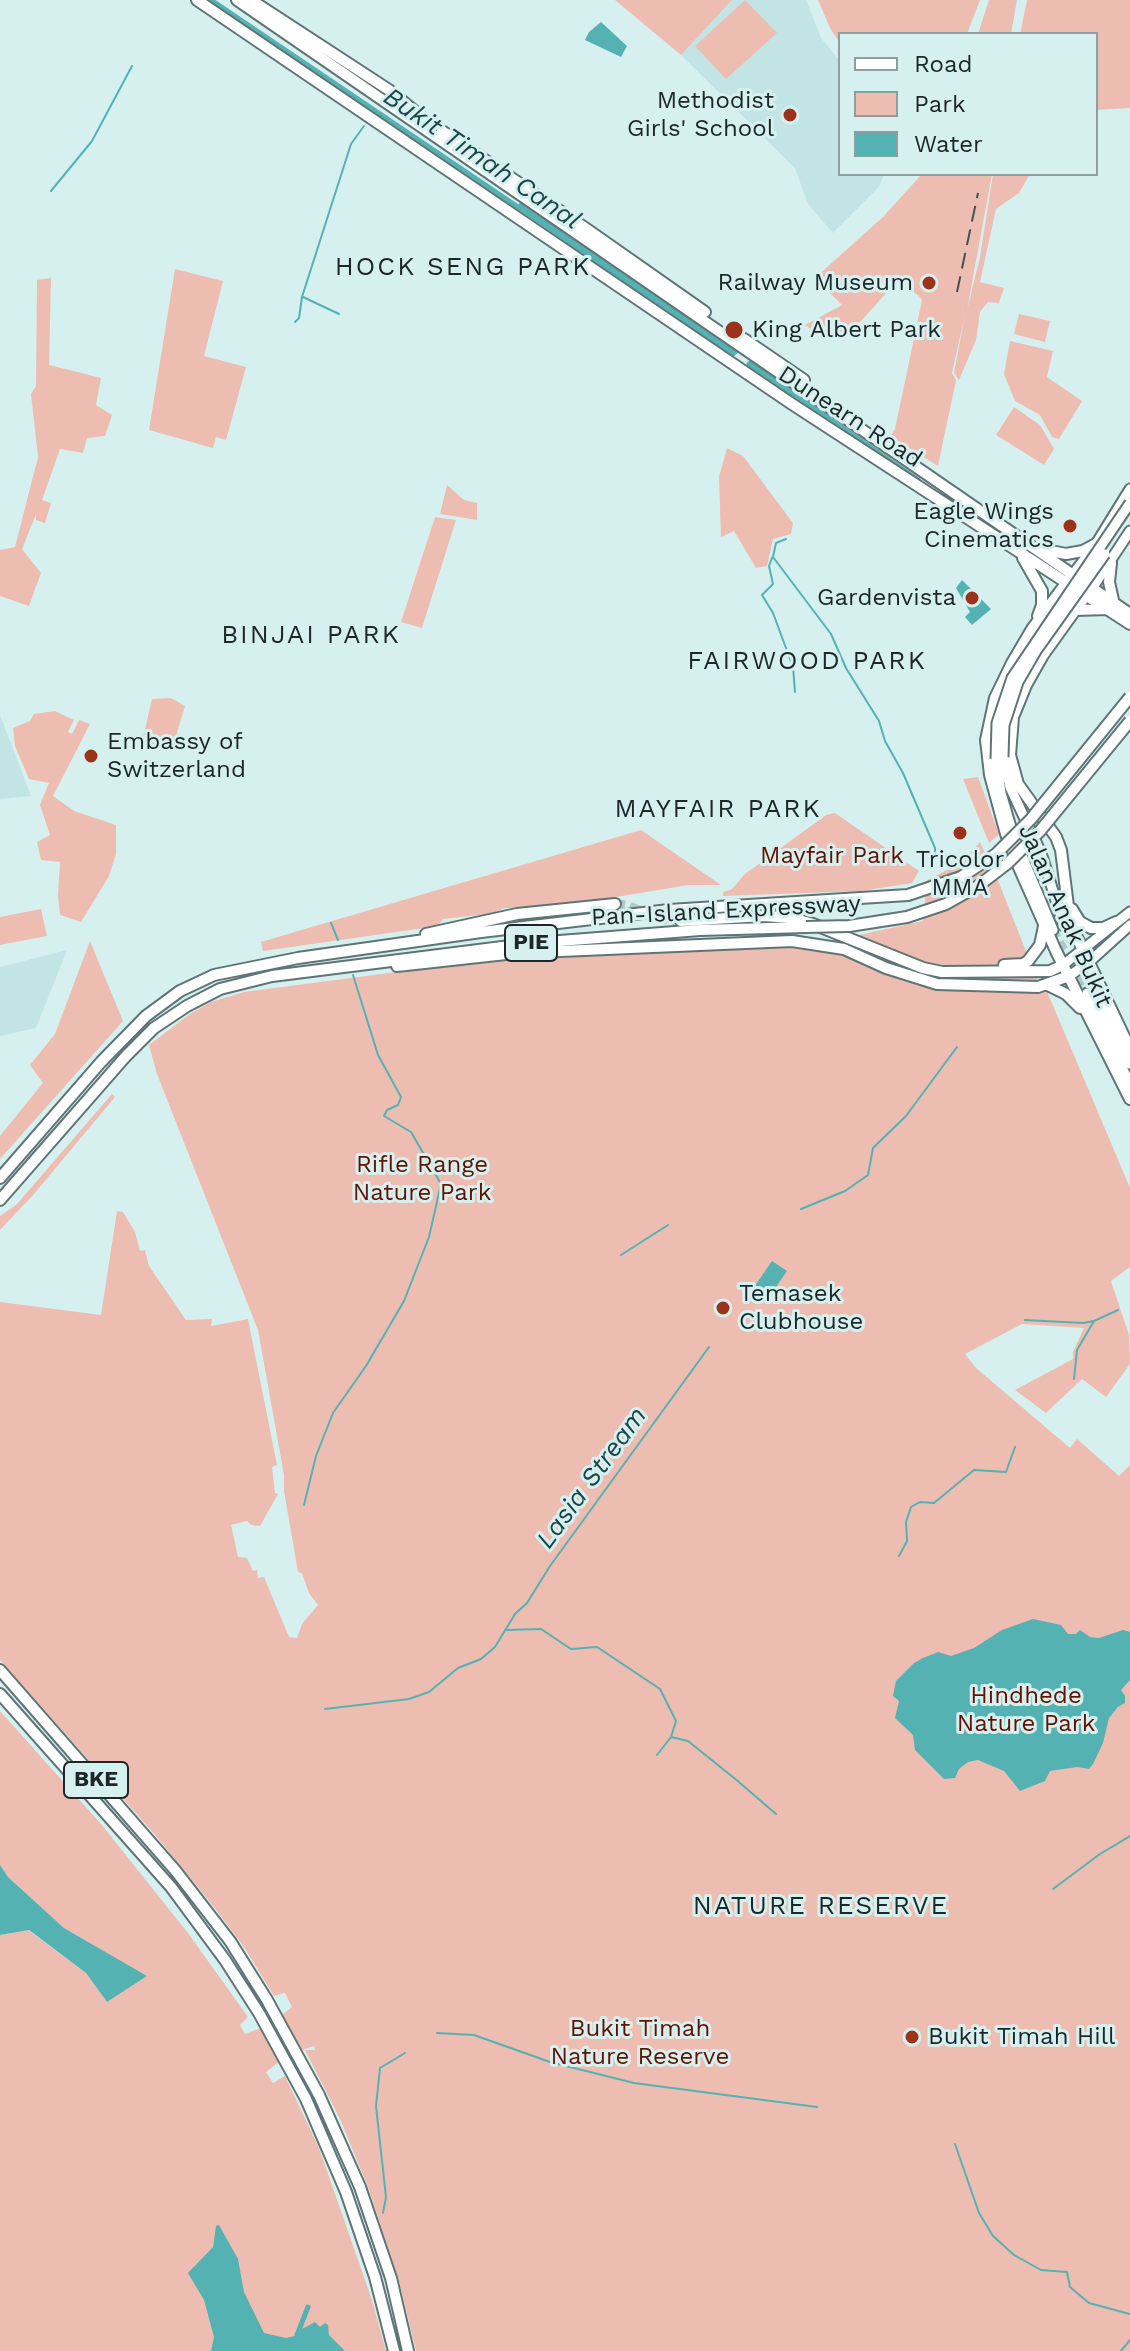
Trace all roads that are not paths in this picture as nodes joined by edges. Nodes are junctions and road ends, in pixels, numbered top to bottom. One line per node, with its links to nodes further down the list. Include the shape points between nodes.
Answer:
1 (197, 0): 8 (highway, Dunearn Road)
2 (237, 0): 5 (highway)
3 (251, 0): 4 (highway)
4 (349, 64): 5 (highway); 10 (highway)
5 (350, 78): 6 (highway)
6 (402, 113): 7 (highway); 8 (highway)
7 (429, 130): 9 (highway, via 421,134); 10 (highway)
8 (393, 133): 9 (highway, Dunearn Road)
9 (418, 149): 13 (highway, Dunearn Road)
10 (519, 187): 11 (highway)
11 (692, 308): 12 (highway); 14 (highway, via 846,410)
12 (827, 404): 13 (highway, via 829,419); 14 (highway)
13 (816, 419): 20 (highway, Dunearn Road)
14 (860, 428): 21 (highway)
15 (1130, 489): 19 (main road)
16 (1130, 503): 23 (main road, bridge)
17 (1130, 515): 23 (main road, bridge)
18 (1127, 536): 19 (main road, via 1113,546); 22 (main road)
19 (1099, 539): 21 (highway, via 1083,551 1066,554); 23 (main road)
20 (1011, 546): 23 (highway, Dunearn Road); 29 (highway, via 1028,563 1042,591)
21 (1037, 547): 23 (highway)
22 (1111, 563): 23 (main road); 24 (highway)
23 (1078, 586): 24 (highway); 25 (highway, Jalan Anak Bukit); 27 (highway, Jalan Anak Bukit); 32 (main road, Jalan Anak Bukit, bridge, via 1012,678 997,723)
24 (1112, 605): 25 (highway); 26 (highway)
25 (1075, 610): 28 (highway, Jalan Anak Bukit)
26 (1130, 616)
27 (1042, 617): 28 (highway, via 1053,618); 29 (highway, Jalan Anak Bukit)
28 (1063, 628): 33 (highway, Jalan Anak Bukit, via 1019,699 1010,755 1018,784 1056,837)
29 (1032, 629): 40 (highway, Jalan Anak Bukit, via 995,698 986,740 1006,834)
30 (1130, 697): 42 (highway, Pan-Island Expressway / PIE, bridge, via 996,854 928,890 669,910)
31 (1130, 721): 46 (highway, Pan-Island Expressway / PIE, bridge, via 1018,853 956,899 922,913 849,926 534,943)
32 (999, 758): 39 (main road, Jalan Anak Bukit, via 1041,853); 40 (main road, Jalan Anak Bukit, via 1001,793 1013,834)
33 (1067, 900): 37 (highway, via 1084,925 1100,928); 41 (highway, Jalan Anak Bukit)
34 (615, 904): 42 (highway, via 517,914)
35 (1130, 912): 37 (main road)
36 (681, 921): 45 (highway, via 792,918 923,968 962,973 977,967)
37 (1116, 922): 41 (main road)
38 (1130, 925): 43 (main road)
39 (1064, 926)
40 (1049, 927): 44 (highway, Jalan Anak Bukit); 45 (highway)
41 (1083, 951): 43 (highway, Jalan Anak Bukit); 44 (main road)
42 (298, 958): 54 (highway, Pan-Island Expressway / PIE, via 214,975 146,1016)
43 (1088, 963): 47 (main road); 50 (highway, Jalan Anak Bukit)
44 (1063, 965): 45 (highway, via 1050,971); 47 (highway, Jalan Anak Bukit)
45 (1026, 968)
46 (302, 973): 48 (highway, via 515,953 792,941 844,949 937,984); 55 (highway, Pan-Island Expressway / PIE, via 220,989 154,1028)
47 (1069, 976): 48 (highway); 49 (highway, Jalan Anak Bukit)
48 (1048, 985): 49 (highway, via 1066,994)
49 (1091, 1022): 53 (highway, Jalan Anak Bukit)
50 (1130, 1049)
51 (1130, 1064): 52 (main road, Jalan Anak Bukit, via 1090,992)
52 (1130, 1084)
53 (1130, 1099)
54 (0, 1178)
55 (0, 1200)
56 (0, 1670): 59 (highway, BKE, via 175,1870 267,2000 319,2095 360,2187 391,2278)
57 (0, 1694): 58 (highway, BKE, via 171,1887 259,2013 306,2099 346,2192)
58 (394, 2351)
59 (408, 2351)

